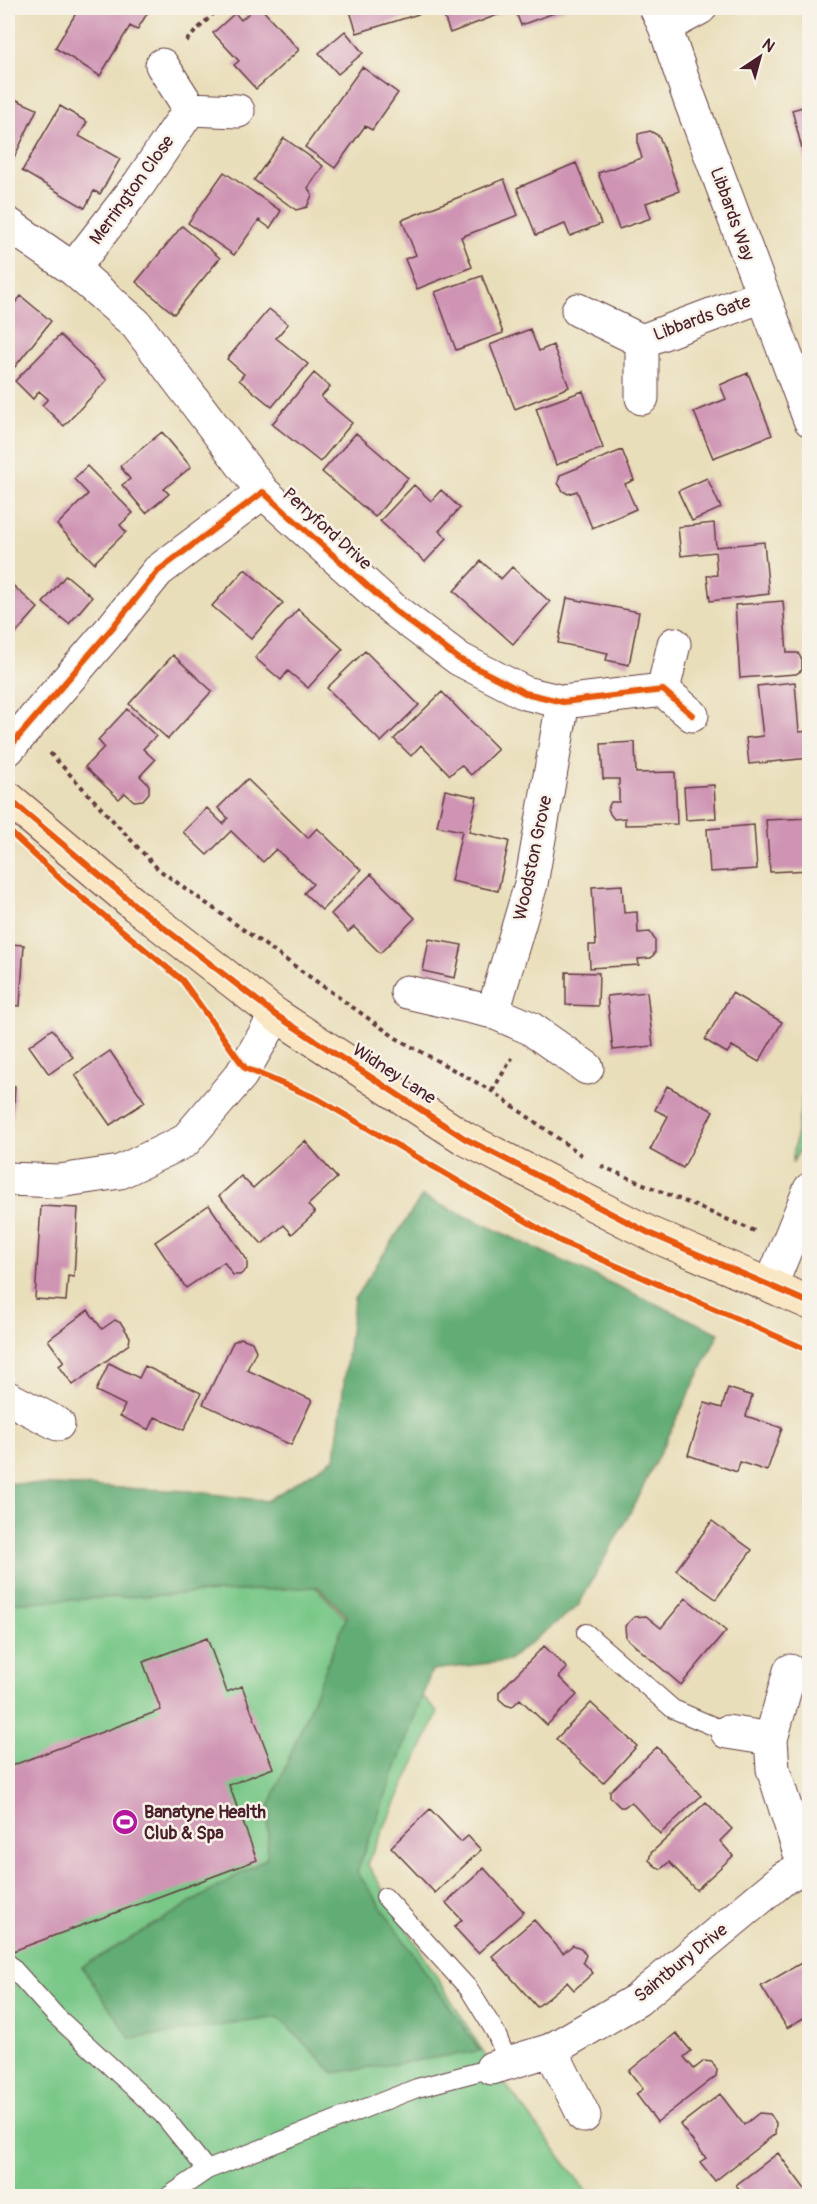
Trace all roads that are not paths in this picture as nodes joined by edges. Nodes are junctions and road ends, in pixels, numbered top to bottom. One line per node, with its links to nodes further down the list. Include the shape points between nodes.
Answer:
1 (700, 8): 2 (street)
2 (661, 17): 8 (street, Libbards Way)
3 (162, 65): 4 (street)
4 (190, 110): 5 (street); 7 (street, Merrington Close)
5 (238, 111)
6 (8, 224): 7 (street, Perryford Drive)
7 (73, 269): 13 (street, Perryford Drive, via 136,324)
8 (762, 296): 10 (street, Libbards Gate); 12 (street, Libbards Way)
9 (578, 309): 10 (street, Libbards Gate)
10 (642, 341): 11 (street, Libbards Gate)
11 (642, 398)
12 (810, 420)
13 (263, 492): 16 (street, Perryford Drive, via 394,610 459,659 525,693); 18 (street, Perryford Drive, via 158,571)
14 (674, 644): 15 (street)
15 (663, 690): 16 (street, Perryford Drive); 17 (street)
16 (563, 702): 21 (street, Woodston Grove, via 531,884)
17 (692, 715)
18 (8, 749)
19 (8, 798): 22 (street, Widney Lane, via 135,906)
20 (407, 992): 21 (street)
21 (493, 1012): 23 (street, via 530,1028)
22 (276, 1015): 24 (street, via 241,1075 185,1141 120,1172 59,1181); 26 (street, Widney Lane, via 464,1138 651,1234)
23 (587, 1068)
24 (8, 1179)
25 (810, 1189): 26 (street)
26 (771, 1285): 27 (street, Widney Lane)
27 (810, 1303)
28 (8, 1398): 29 (street)
29 (58, 1424)
30 (586, 1633): 32 (lane, via 673,1709)
31 (790, 1671): 33 (street, Saintbury Drive)
32 (727, 1732): 33 (street)
33 (771, 1739): 34 (street, Saintbury Drive, via 773,1769)
34 (807, 1864): 37 (street, Saintbury Drive, via 784,1878 637,2000)
35 (385, 1897): 38 (lane, via 469,1989 496,2033)
36 (8, 1963): 40 (lane, via 56,2016 163,2115)
37 (551, 2050): 38 (street, Saintbury Drive); 39 (street)
38 (500, 2066): 40 (lane, via 417,2088)
39 (584, 2116)
40 (207, 2170): 41 (lane)
41 (169, 2196)

